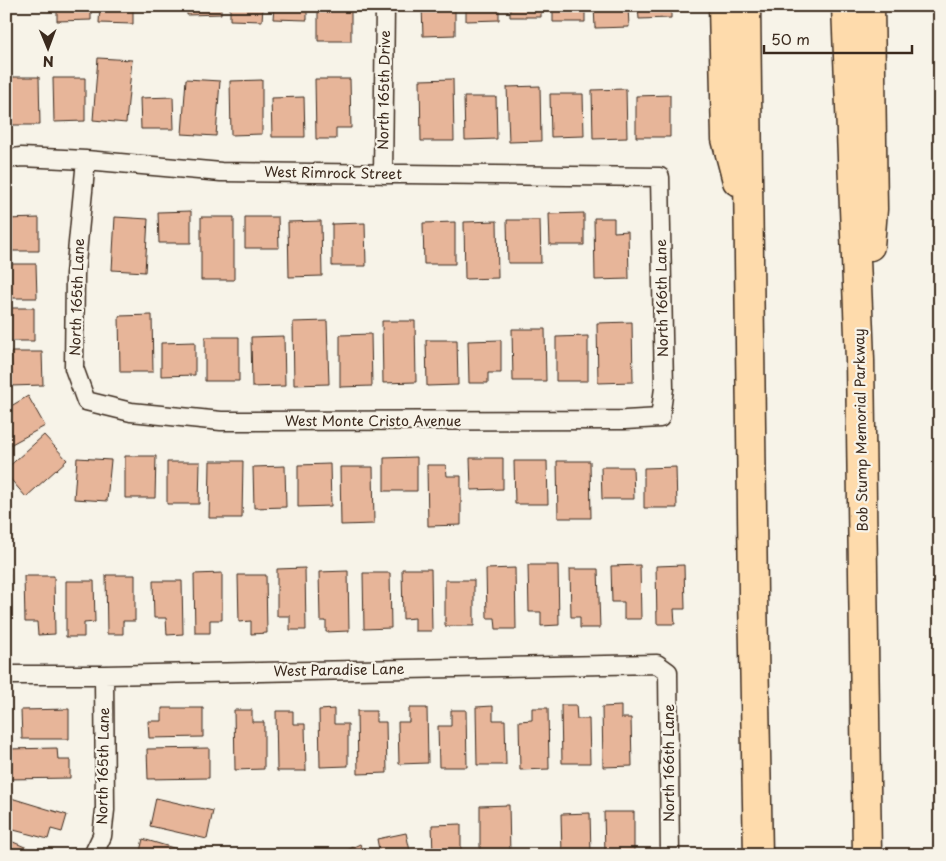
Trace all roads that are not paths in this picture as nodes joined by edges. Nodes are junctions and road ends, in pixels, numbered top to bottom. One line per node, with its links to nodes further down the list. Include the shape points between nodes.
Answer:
1 (385, 6): 8 (street, North 165th Drive)
2 (723, 6): 10 (highway, via 726,139)
3 (746, 6): 10 (highway)
4 (846, 6): 11 (highway, Bob Stump Memorial Parkway)
5 (870, 6): 11 (highway, via 873,210)
6 (6, 159): 7 (street, West Rimrock Street)
7 (86, 160): 8 (street, West Rimrock Street, via 221,172); 12 (street, North 165th Lane, via 75,274 74,368)
8 (383, 174): 9 (street, West Rimrock Street)
9 (660, 177): 13 (street, North 166th Lane, via 664,388)
10 (748, 223): 14 (highway)
11 (860, 360): 22 (highway, Bob Stump Memorial Parkway)
12 (86, 401): 13 (street, West Monte Cristo Avenue, via 132,412 221,421)
13 (660, 418)
14 (752, 596): 20 (highway); 21 (highway)
15 (668, 672): 17 (street, West Paradise Lane, via 656,664); 19 (street, North 166th Lane)
16 (6, 675): 17 (street, West Paradise Lane)
17 (104, 675): 18 (street, North 165th Lane, via 105,810 102,836)
18 (93, 855)
19 (670, 855)
20 (745, 855)
21 (758, 855)
22 (867, 855)

